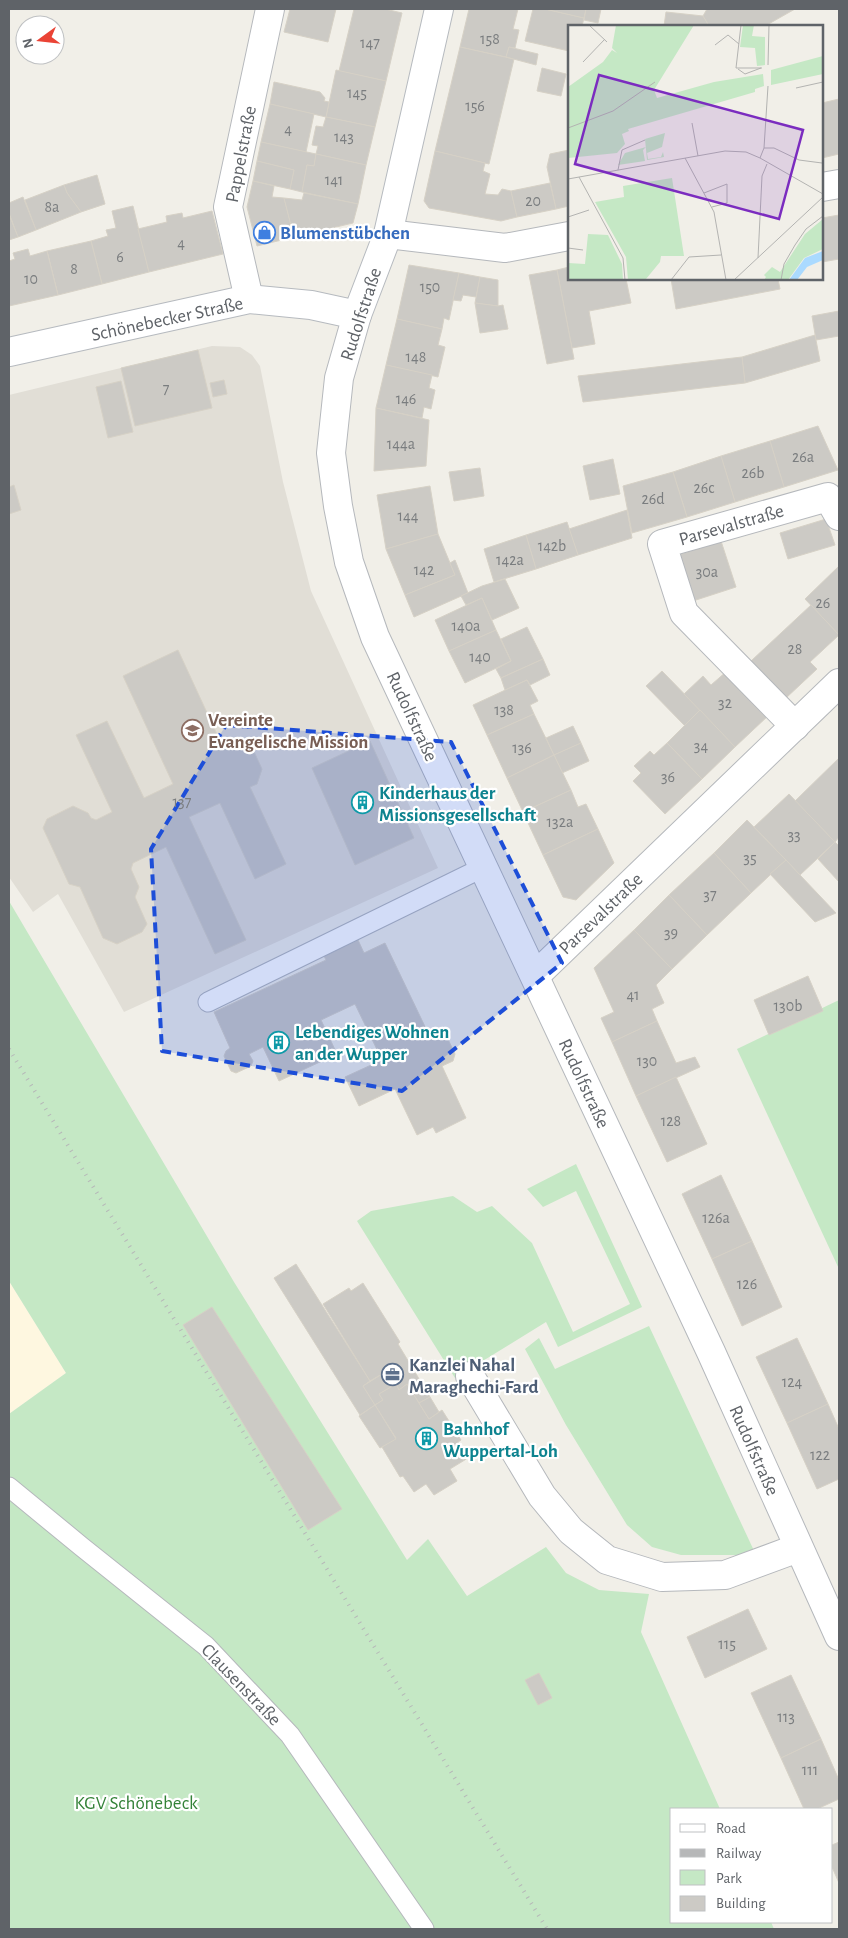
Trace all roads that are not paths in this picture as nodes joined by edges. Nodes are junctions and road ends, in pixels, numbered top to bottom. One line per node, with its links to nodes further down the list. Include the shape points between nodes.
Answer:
1 (270, 9): 7 (street, Pappelstraße, via 228,207)
2 (439, 9): 5 (street, Rudolfstraße)
3 (839, 184): 4 (street)
4 (823, 187)
5 (388, 234): 6 (street, via 505,248); 8 (street, Rudolfstraße)
6 (568, 236)
7 (249, 299): 8 (street, Schönebecker Straße, via 312,305); 9 (street, Schönebecker Straße)
8 (357, 315): 13 (street, Rudolfstraße, via 340,378 331,453 349,562 376,637)
9 (9, 352)
10 (839, 516): 12 (street, Parsevalstraße, via 828,496 662,544 684,613)
11 (839, 683): 12 (street, Parsevalstraße)
12 (795, 726): 14 (street, Parsevalstraße)
13 (484, 867): 14 (street, Rudolfstraße); 15 (lane)
14 (535, 976): 18 (street, Rudolfstraße, via 711,1352)
15 (208, 1002)
16 (470, 1376): 18 (street, via 542,1496 571,1531 608,1560 662,1577 725,1574)
17 (9, 1487): 20 (lane, Clausenstraße, via 206,1646 226,1666 290,1735)
18 (798, 1548): 19 (street, Rudolfstraße)
19 (839, 1636)
20 (424, 1929)

